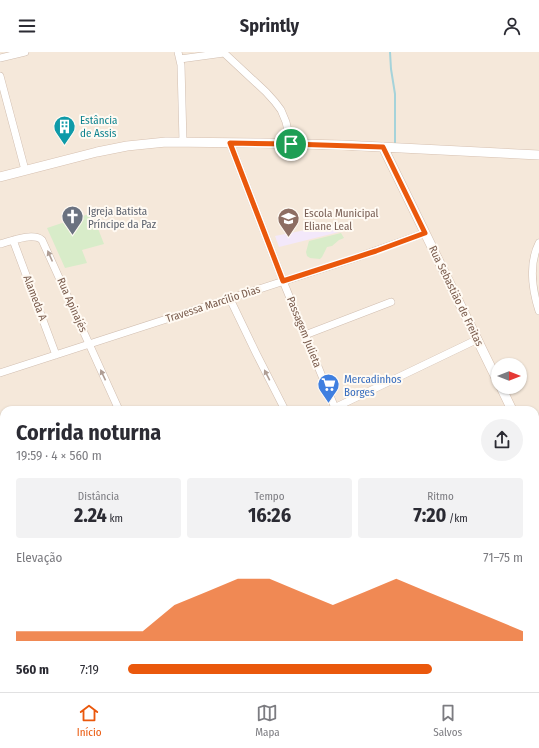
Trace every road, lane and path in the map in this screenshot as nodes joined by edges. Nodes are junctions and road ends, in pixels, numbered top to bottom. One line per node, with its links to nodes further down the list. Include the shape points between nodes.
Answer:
1 (25, 52): 4 (street)
2 (223, 52): 3 (street); 8 (street, via 266,92 281,110)
3 (179, 55): 6 (street)
4 (0, 58)
5 (0, 76): 11 (street)
6 (184, 142): 7 (street); 11 (street, via 127,146)
7 (230, 143): 8 (street); 17 (street, Passagem Julieta)
8 (291, 144): 9 (street)
9 (383, 147): 10 (street); 13 (street, Rua Sebastião de Freitas)
10 (539, 155)
11 (25, 170): 12 (street)
12 (0, 177)
13 (425, 233): 17 (street, Travessa Marcílio Dias); 22 (street, Rua Sebastião de Freitas)
14 (13, 240): 16 (street, Rua Apinajés); 23 (street, Rua Apinajés, one-way to 14, via 42,240 35,236); 24 (street, Alameda A)
15 (539, 243): 20 (street, via 532,278)
16 (0, 244)
17 (283, 281): 18 (street, Travessa Marcílio Dias); 21 (street, Passagem Julieta)
18 (230, 299): 23 (street, Travessa Marcílio Dias); 29 (street, one-way to 18)
19 (391, 302): 21 (street)
20 (539, 311)
21 (305, 335): 30 (street, Passagem Julieta)
22 (478, 339): 25 (street, Rua Sebastião de Freitas); 31 (street)
23 (89, 344): 24 (street, Travessa Marcílio Dias); 28 (street, Rua Apinajés, one-way to 23)
24 (56, 355): 26 (street, Travessa Marcílio Dias)
25 (491, 367)
26 (0, 373)
27 (504, 394): 32 (street)
28 (115, 406)
29 (283, 406)
30 (332, 406)
31 (339, 406)
32 (510, 406)

